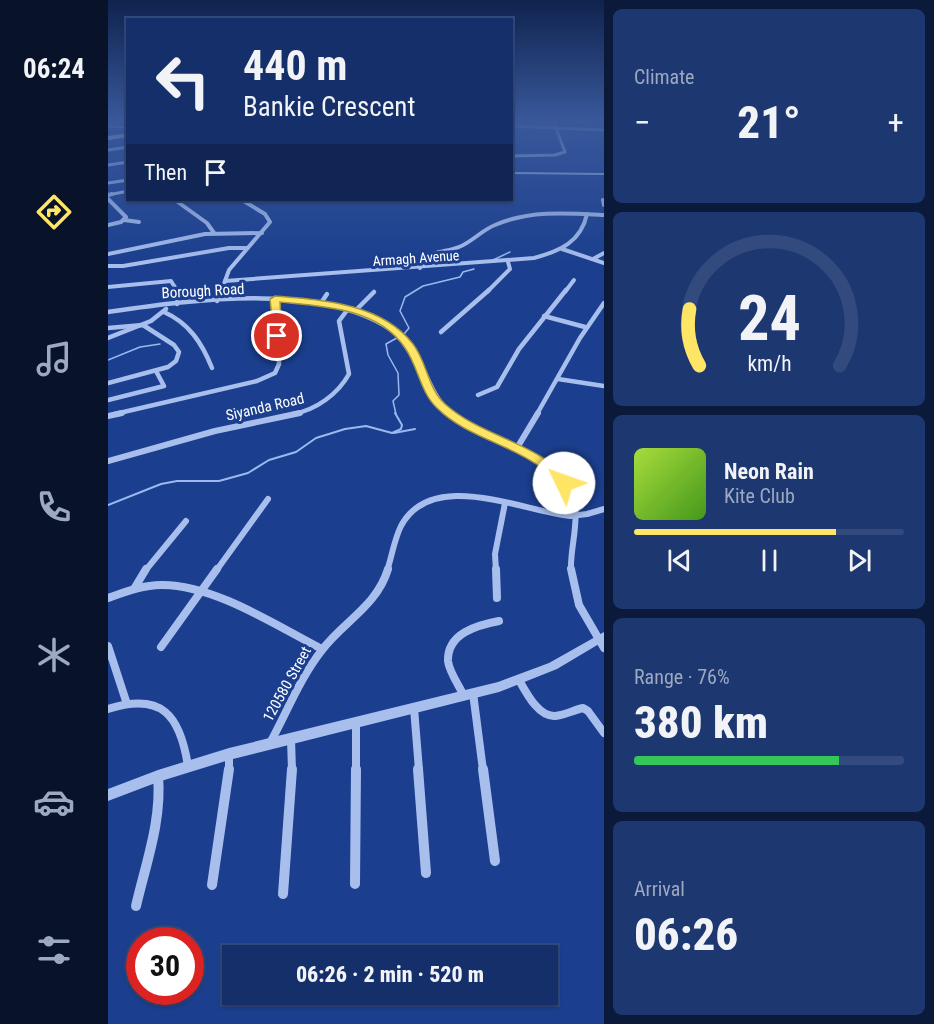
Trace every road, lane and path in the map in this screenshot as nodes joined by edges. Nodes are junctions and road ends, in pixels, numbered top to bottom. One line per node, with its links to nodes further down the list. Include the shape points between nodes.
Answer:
1 (513, 173): 2 (street)
2 (604, 173)
3 (126, 180): 4 (street)
4 (108, 183)
5 (126, 192): 6 (street)
6 (108, 197): 11 (street, via 126,215)
7 (176, 201): 15 (street, via 207,223)
8 (243, 201): 14 (street, via 270,219)
9 (586, 214): 10 (street); 17 (street, Armagh Avenue, via 580,234); 24 (street, via 550,213 501,222 460,247 425,256)
10 (604, 215)
11 (124, 220): 12 (street); 13 (street)
12 (139, 222)
13 (108, 225)
14 (262, 232): 15 (street); 16 (street)
15 (214, 233): 19 (street)
16 (247, 248): 23 (street); 25 (street)
17 (561, 249): 20 (street); 21 (street, Armagh Avenue)
18 (604, 253): 20 (street)
19 (108, 254)
20 (593, 259): 22 (street)
21 (508, 262): 24 (street, Armagh Avenue); 42 (street, via 510,269 502,279)
22 (604, 262)
23 (108, 266)
24 (420, 268): 25 (street, Armagh Avenue)
25 (225, 280): 31 (street)
26 (574, 280): 38 (street)
27 (108, 287): 34 (street, via 171,280 178,289)
28 (374, 292): 35 (street)
29 (327, 294): 32 (street)
30 (275, 299): 31 (street, Borough Road); 32 (street, Borough Road); 51 (street, via 279,364 275,373 257,381)
31 (217, 301): 34 (street, Borough Road)
32 (321, 303): 35 (street, Borough Road)
33 (604, 303): 40 (street)
34 (174, 304): 36 (street, Borough Road); 37 (street)
35 (352, 310): 52 (street, Borough Road, via 384,324 407,343 440,405 462,422); 53 (street, Siyanda Road, via 339,321 349,374 320,404 297,414 215,431)
36 (108, 312)
37 (164, 312): 39 (street); 44 (street, via 186,324 204,346)
38 (544, 316): 40 (street); 49 (street, via 497,387)
39 (143, 325): 41 (street); 43 (street); 45 (street, via 179,352 172,364)
40 (585, 327): 46 (street)
41 (108, 328)
42 (441, 332)
43 (108, 338)
44 (212, 368)
45 (156, 371): 47 (street); 50 (street, via 164,386)
46 (558, 379): 48 (street); 52 (street)
47 (108, 383)
48 (604, 386)
49 (478, 395)
50 (108, 400)
51 (108, 416)
52 (517, 448): 57 (street, Borough Road, via 548,466 564,483 574,499)
53 (108, 461)
54 (268, 499): 60 (street)
55 (505, 503): 57 (street, 120580 Street); 62 (street, via 495,554); 67 (street, 120580 Street, via 473,496 452,497 415,509 400,528 375,595)
56 (604, 509): 57 (street)
57 (575, 516): 64 (street, Borough Road, via 572,584 579,605)
58 (186, 521): 59 (street, via 142,573)
59 (134, 589): 60 (street, via 166,585); 61 (street)
60 (201, 591): 66 (street); 67 (street)
61 (108, 598)
62 (497, 598)
63 (500, 621): 69 (street, via 477,625 453,643 448,662)
64 (602, 641): 68 (street)
65 (108, 645): 70 (street)
66 (161, 647)
67 (322, 649): 76 (street, 120580 Street)
68 (519, 680): 69 (street); 74 (street, via 532,701 547,714 554,717 582,708)
69 (468, 695): 71 (street); 81 (street)
70 (126, 701): 72 (street); 78 (street, via 153,705 168,713 183,736)
71 (414, 708): 73 (street); 82 (street)
72 (108, 709)
73 (356, 722): 75 (street); 83 (street)
74 (604, 733)
75 (291, 738): 76 (street); 85 (street)
76 (270, 744): 77 (street)
77 (229, 754): 78 (street); 84 (street)
78 (188, 766): 79 (street)
79 (158, 776): 80 (street); 86 (street, via 157,810)
80 (108, 795)
81 (495, 861)
82 (426, 873)
83 (355, 884)
84 (212, 885)
85 (284, 894)
86 (136, 906)

